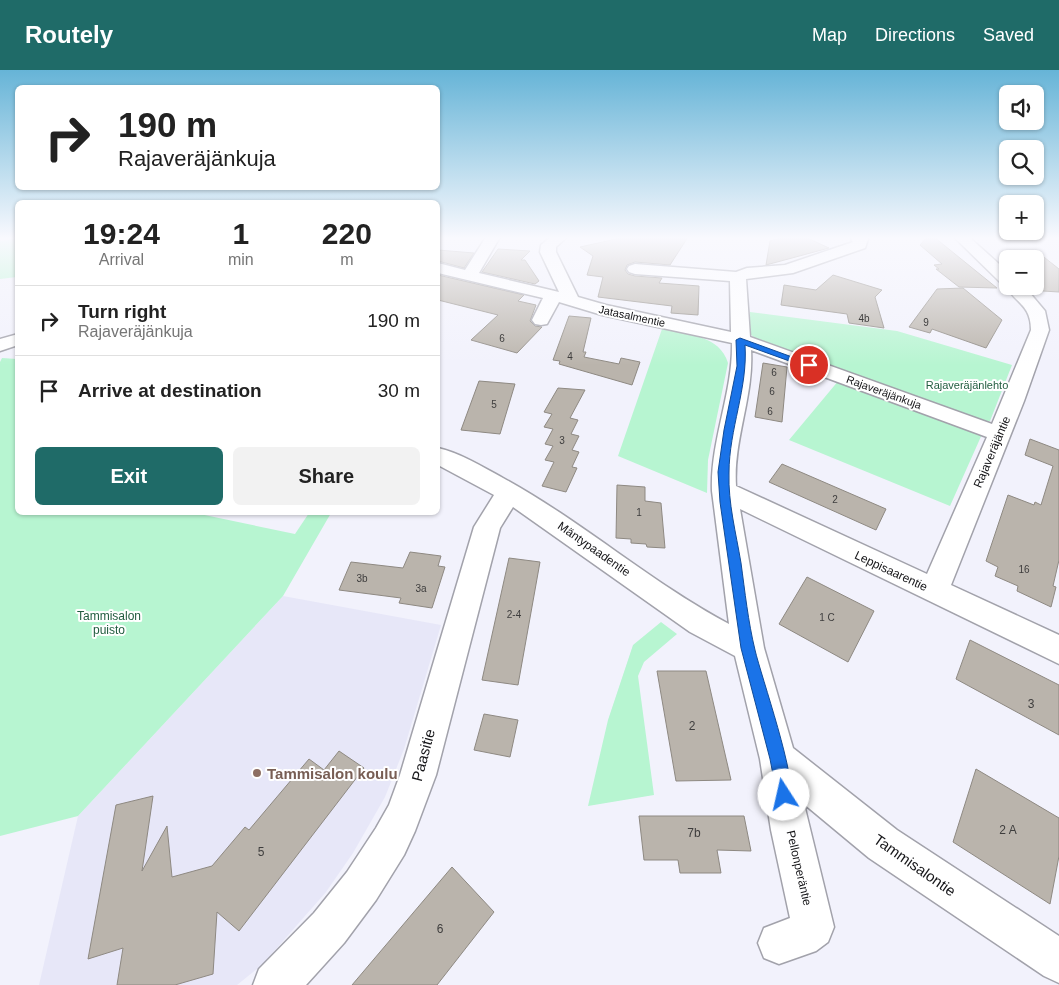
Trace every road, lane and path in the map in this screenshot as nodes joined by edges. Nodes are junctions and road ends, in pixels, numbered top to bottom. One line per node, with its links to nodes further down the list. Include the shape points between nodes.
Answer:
1 (489, 280): 5 (street, Jatasalmentie)
2 (561, 280): 6 (street)
3 (738, 280): 9 (street, Pellonperäntie)
4 (1024, 295): 13 (street, Rajaveräjäntie, via 1042,310 1040,330)
5 (553, 296): 6 (street, Jatasalmentie); 7 (street)
6 (571, 300): 9 (street, Jatasalmentie, via 657,329)
7 (540, 320)
8 (15, 340): 10 (street)
9 (740, 340): 13 (street, Rajaveräjänkuja); 15 (street, Pellonperäntie, via 742,366 729,430 723,472)
10 (0, 344)
11 (0, 348): 12 (street)
12 (15, 349)
13 (999, 434): 17 (street, Rajaveräjäntie)
14 (440, 457): 16 (street, Mäntypaadentie)
15 (724, 491): 17 (street, Leppisaarentie); 18 (street, Pellonperäntie)
16 (509, 493): 18 (street, Mäntypaadentie, via 702,624); 23 (street, Paasitie, via 487,526 422,762 401,819 342,912)
17 (934, 591): 19 (street, Leppisaarentie)
18 (748, 648): 20 (street, Pellonperäntie)
19 (1059, 650)
20 (778, 759): 21 (street, Pellonperäntie, via 790,830); 22 (street, Tammisalontie, via 883,844)
21 (796, 935)
22 (1059, 961)
23 (275, 985)

